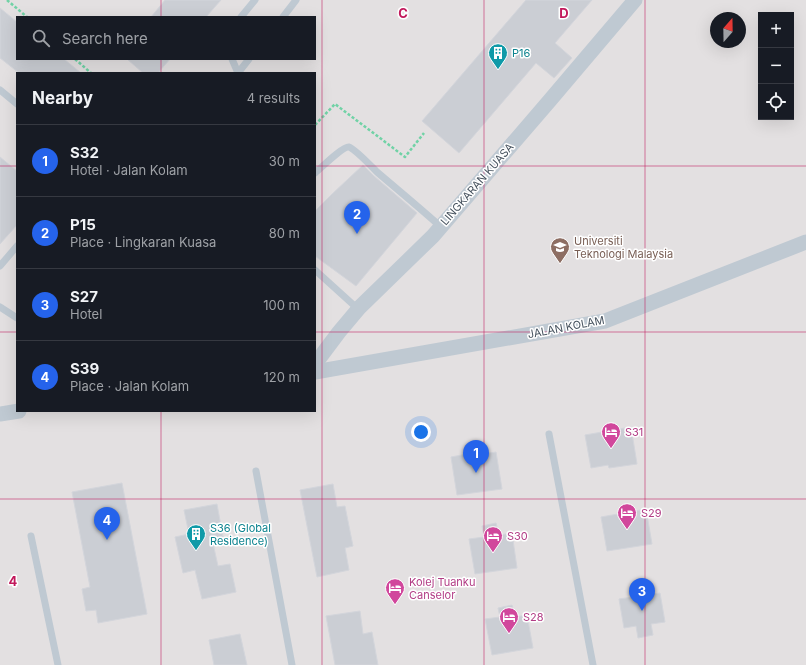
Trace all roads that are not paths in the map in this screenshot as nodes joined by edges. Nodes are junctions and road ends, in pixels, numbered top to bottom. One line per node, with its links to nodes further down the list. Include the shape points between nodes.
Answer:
1 (255, 0): 4 (lane)
2 (296, 0): 5 (lane)
3 (635, 0): 13 (street, LINGKARAN KUASA)
4 (242, 16)
5 (284, 16)
6 (232, 60): 8 (lane)
7 (248, 60): 9 (lane)
8 (238, 72)
9 (239, 72)
10 (0, 90): 11 (lane)
11 (16, 103)
12 (316, 172): 13 (lane, via 339,152 349,147)
13 (441, 226): 19 (street, LINGKARAN KUASA)
14 (806, 242): 22 (street, JALAN KOLAM, via 605,321)
15 (16, 247): 16 (lane)
16 (0, 266)
17 (316, 271): 19 (lane)
18 (0, 307): 20 (lane)
19 (358, 309): 21 (street, LINGKARAN KUASA)
20 (16, 317)
21 (316, 363)
22 (316, 372)
23 (16, 411): 24 (street)
24 (0, 414)
25 (548, 434): 30 (lane)
26 (256, 471): 29 (lane)
27 (31, 536): 28 (lane)
28 (58, 665)
29 (292, 665)
30 (593, 665)

